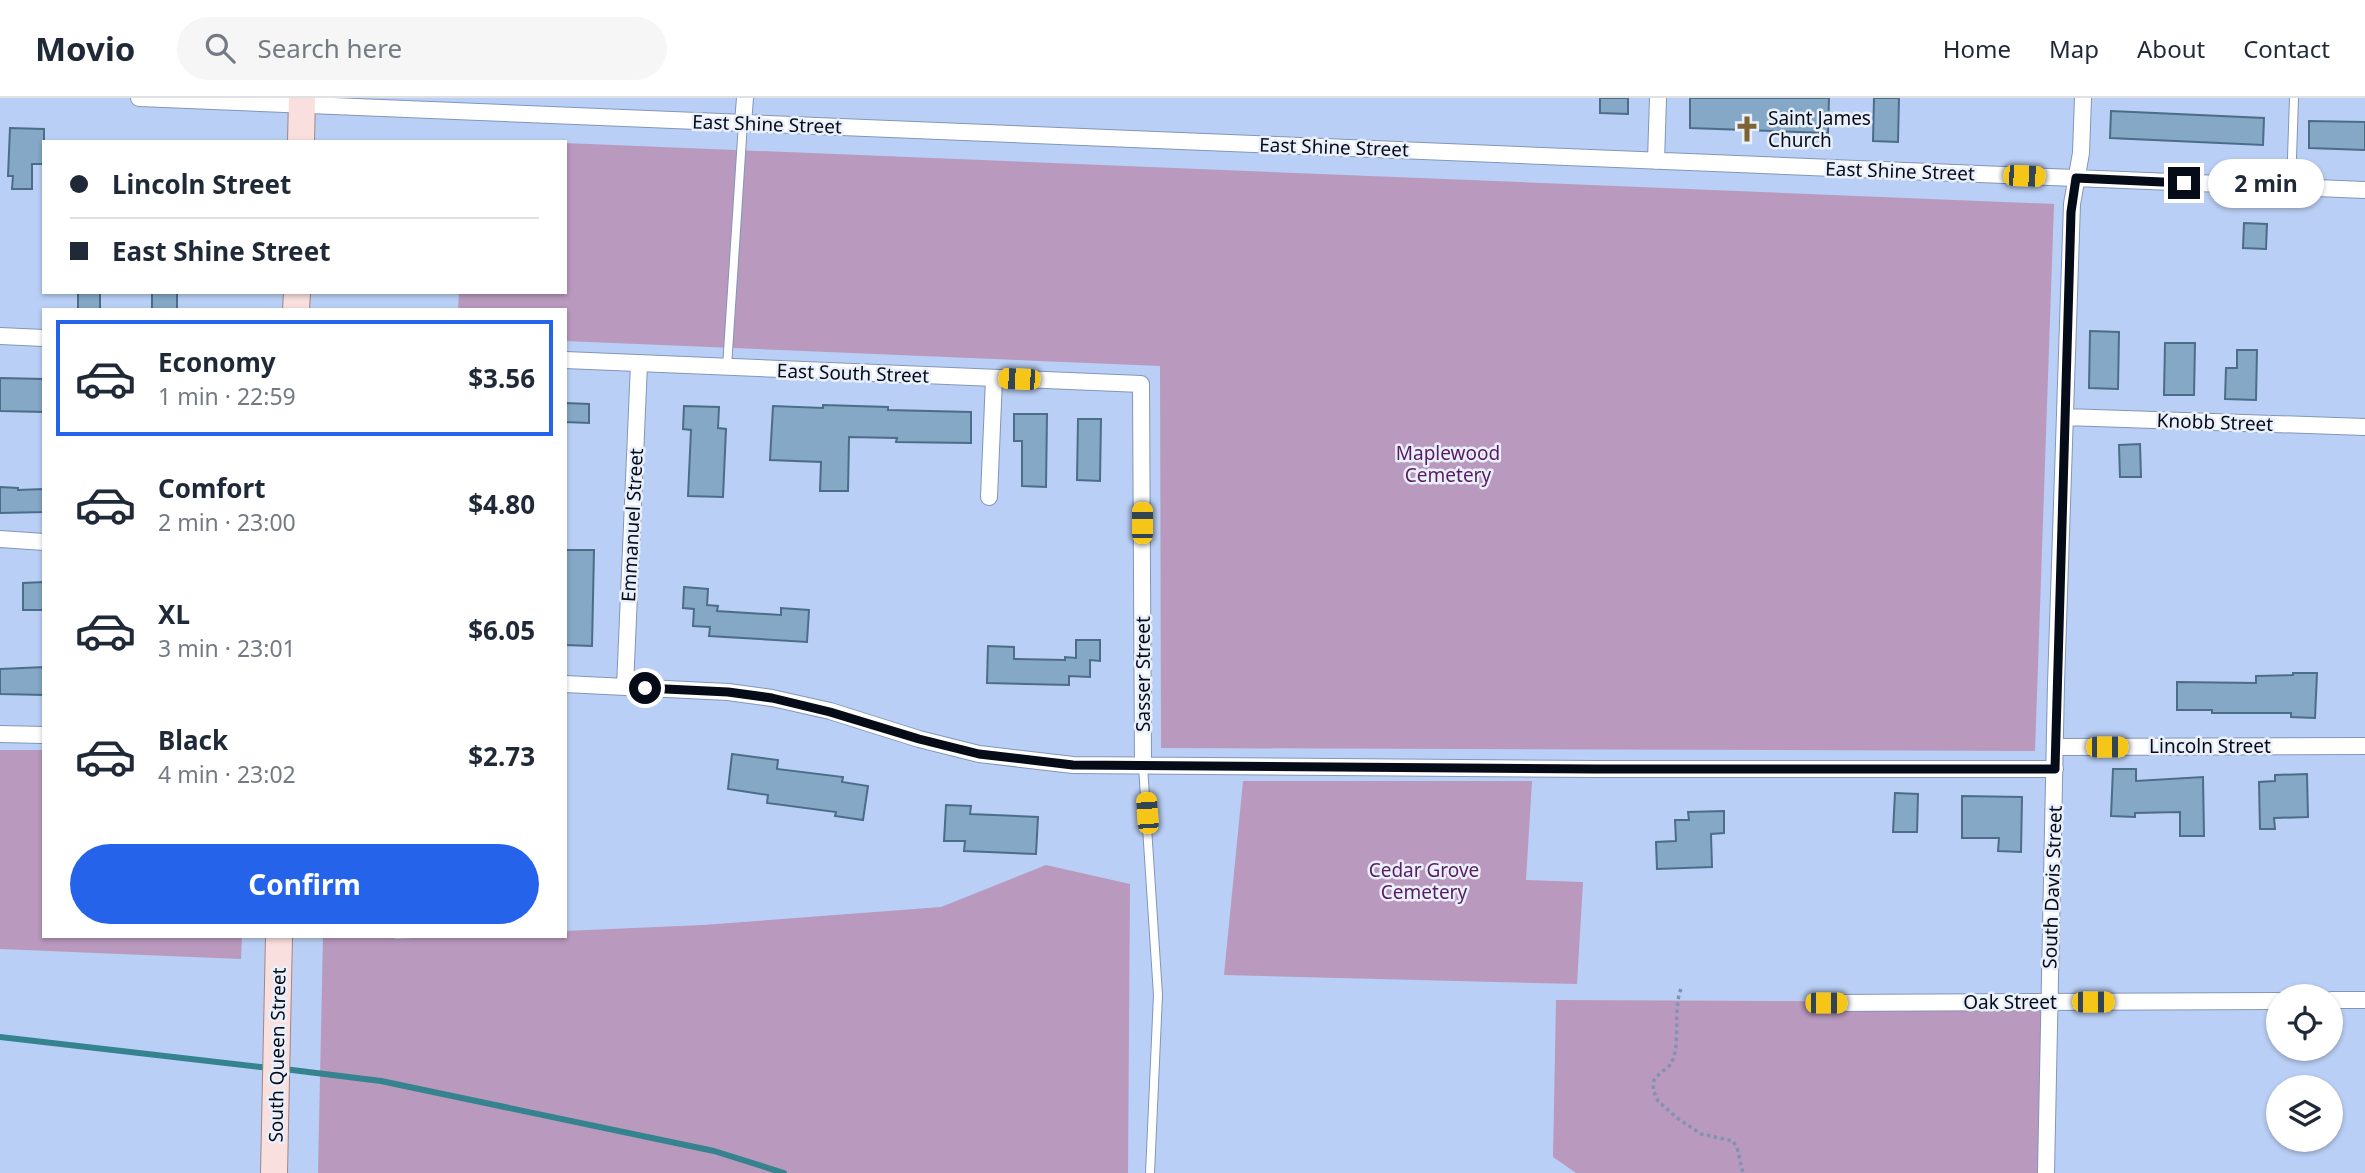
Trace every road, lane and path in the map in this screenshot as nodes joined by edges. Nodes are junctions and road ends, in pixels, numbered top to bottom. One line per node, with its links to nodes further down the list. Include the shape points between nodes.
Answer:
1 (139, 98): 6 (street, East Shine Street)
2 (745, 98): 7 (street)
3 (1658, 98): 9 (street)
4 (2083, 98): 10 (street, South Davis Street)
5 (2294, 98): 11 (lane)
6 (302, 101): 7 (street, East Shine Street); 8 (main road)
7 (743, 123): 9 (street, East Shine Street); 17 (lane)
8 (301, 140)
9 (1656, 161): 10 (street, East Shine Street)
10 (2076, 178): 11 (street, East Shine Street); 20 (street, South Davis Street)
11 (2291, 187): 12 (street, East Shine Street)
12 (2365, 190)
13 (0, 336): 14 (street)
14 (42, 338)
15 (567, 360): 16 (street, East South Street)
16 (639, 363): 17 (street, East South Street); 26 (street, Emmanuel Street)
17 (727, 367): 18 (street, East South Street)
18 (994, 379): 19 (street, East South Street); 22 (street)
19 (1141, 384): 31 (street, Sasser Street)
20 (2065, 417): 21 (street, Knobb Street); 30 (street, South Davis Street)
21 (2365, 427)
22 (989, 497)
23 (0, 539): 24 (street)
24 (42, 542)
25 (567, 684): 26 (street)
26 (625, 687): 31 (street, via 772,698 979,754 1073,765)
27 (0, 734): 28 (street)
28 (42, 735)
29 (2365, 746): 30 (street, Lincoln Street)
30 (2055, 747): 32 (street, South Davis Street)
31 (1143, 766): 32 (street); 41 (lane, Sasser Street, via 1158,995)
32 (2055, 769): 38 (street, South Davis Street)
33 (279, 938): 40 (main road, South Queen Street)
34 (1681, 989): 42 (path, via 1675,1009 1674,1054 1654,1080 1653,1090 1658,1101 1701,1134 1733,1141)
35 (2343, 1000): 36 (street)
36 (2365, 1000)
37 (2266, 1001): 38 (street, Oak Street)
38 (2048, 1002): 39 (street, Oak Street); 43 (street, South Davis Street)
39 (1826, 1003)
40 (274, 1173)
41 (1150, 1173)
42 (1743, 1173)
43 (2046, 1173)

